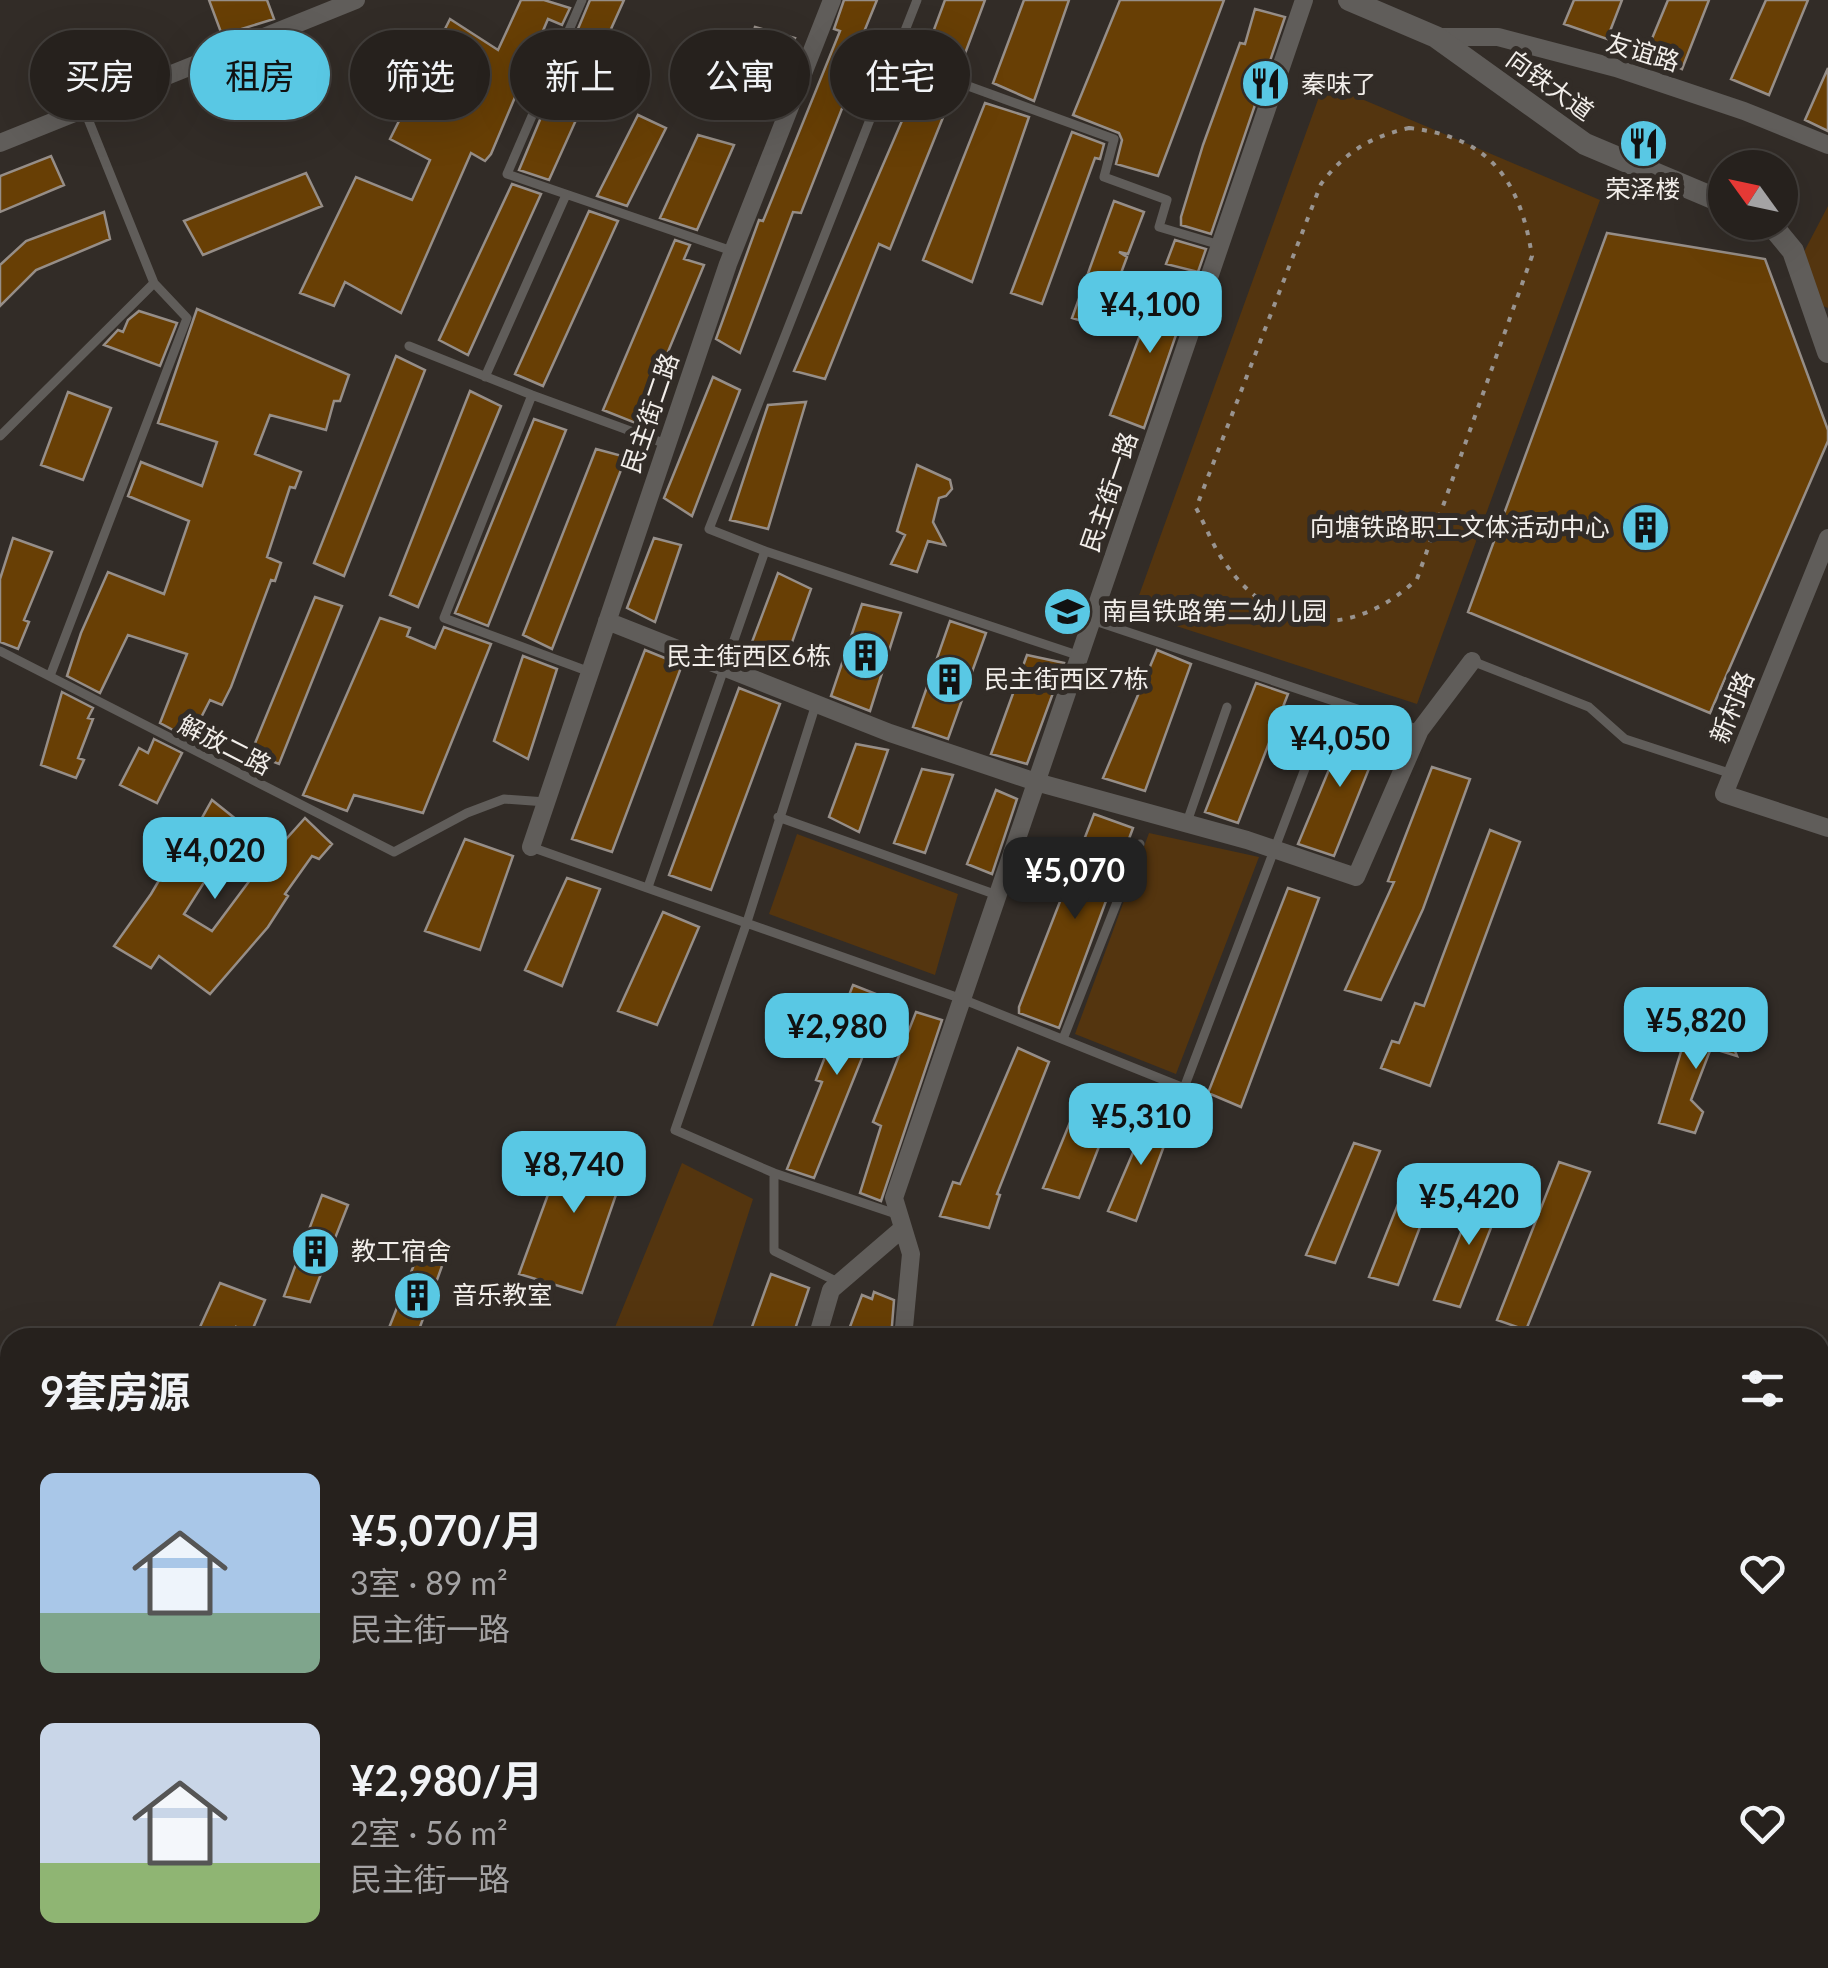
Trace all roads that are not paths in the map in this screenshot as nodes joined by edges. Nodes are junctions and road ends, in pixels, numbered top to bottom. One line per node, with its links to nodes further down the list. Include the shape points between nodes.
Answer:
1 (356, 0): 9 (street)
2 (582, 0): 16 (lane, via 507,174)
3 (832, 0): 20 (street, 民主街二路)
4 (917, 0): 7 (lane)
5 (1304, 0): 19 (street, 民主街一路)
6 (1350, 0): 8 (street, 向铁大道)
7 (905, 30)
8 (1436, 37): 15 (street, 友谊路, via 1498,38 1616,68); 17 (street, 向铁大道, via 1585,144)
9 (170, 75)
10 (970, 86): 19 (lane, via 1114,139 1104,177 1167,200 1159,227)
11 (57, 120): 14 (street)
12 (88, 120): 21 (lane)
13 (870, 120): 30 (lane, via 709,529)
14 (0, 143)
15 (1828, 145)
16 (566, 195): 20 (lane); 25 (lane)
17 (1708, 196)
18 (1783, 240): 22 (street)
19 (1220, 245): 31 (street, 民主街一路)
20 (733, 252): 28 (street, 民主街二路)
21 (154, 283): 27 (lane); 38 (lane, via 187,318)
22 (1820, 310): 24 (street)
23 (409, 346): 25 (lane)
24 (1828, 352)
25 (485, 377): 26 (lane)
26 (532, 396): 28 (lane); 37 (lane, via 444,618)
27 (0, 436)
28 (666, 444): 32 (street, 民主街二路)
29 (1828, 538): 43 (street, 新村路)
30 (765, 551): 34 (lane); 36 (lane)
31 (1092, 620): 34 (street, 民主街一路); 41 (lane)
32 (607, 621): 36 (street); 37 (street, 民主街二路)
33 (0, 650): 38 (lane, 解放二路)
34 (1080, 656): 44 (street, 民主街一路)
35 (1472, 662): 41 (street); 43 (lane, via 1589,706 1625,738)
36 (723, 666): 39 (street); 52 (lane)
37 (590, 672): 45 (street, 民主街二路)
38 (50, 676): 45 (lane, 解放二路, via 394,852 504,800)
39 (816, 704): 44 (street); 46 (lane)
40 (1227, 707): 47 (lane)
41 (1420, 730): 51 (street, via 1356,877)
42 (1316, 738): 51 (lane)
43 (1732, 774): 48 (street, 新村路, via 1724,794)
44 (1036, 782): 47 (street); 53 (street, 民主街一路)
45 (546, 802): 50 (street, 民主街二路)
46 (778, 817): 53 (lane); 54 (lane)
47 (1186, 823): 51 (street)
48 (1828, 828)
49 (1140, 844): 56 (lane)
50 (531, 847): 52 (lane)
51 (1275, 850): 56 (lane, via 1184,1088)
52 (648, 887): 54 (lane)
53 (998, 895): 55 (street, 民主街一路)
54 (747, 922): 55 (lane); 57 (lane, via 675,1130)
55 (962, 999): 56 (lane); 58 (street, 民主街一路, via 894,1198)
56 (1063, 1040)
57 (774, 1174): 58 (lane); 59 (lane, via 774,1251)
58 (900, 1221): 59 (street); 61 (street, 民主街一路, via 910,1254)
59 (840, 1283): 60 (street)
60 (820, 1328)
61 (904, 1328)

